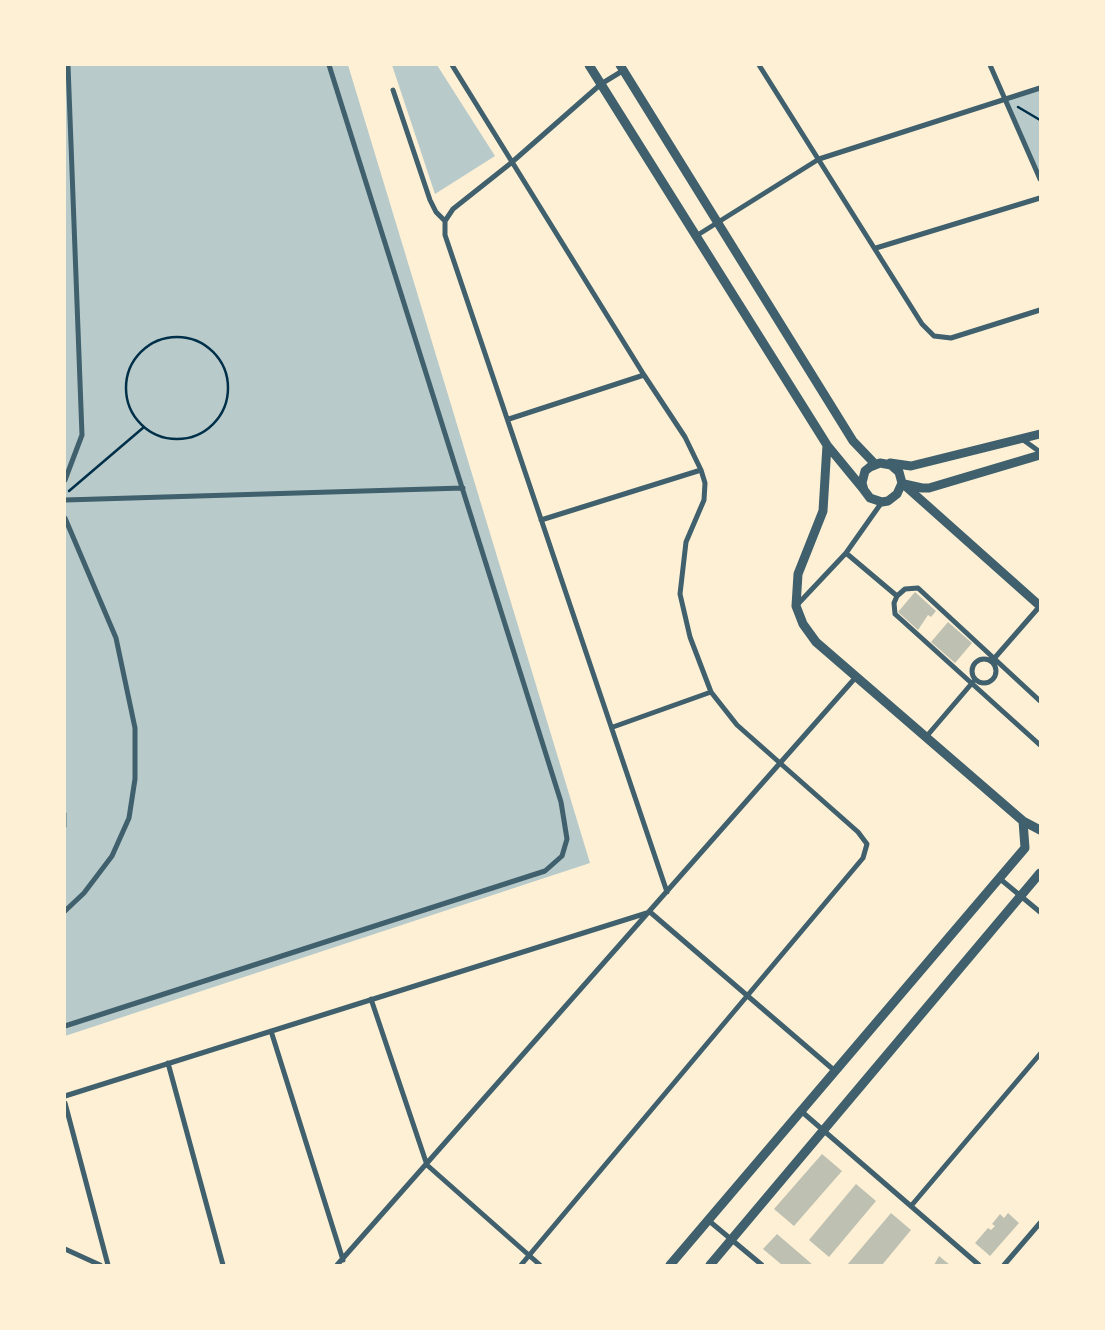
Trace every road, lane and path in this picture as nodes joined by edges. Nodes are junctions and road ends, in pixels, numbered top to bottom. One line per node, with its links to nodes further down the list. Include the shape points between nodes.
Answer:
1 (68, 65): 32 (street, via 82,435)
2 (329, 65): 35 (street)
3 (452, 65): 14 (street)
4 (589, 65): 8 (street)
5 (759, 65): 13 (street)
6 (990, 65): 11 (street)
7 (622, 68): 8 (street); 18 (street)
8 (601, 84): 14 (street); 19 (street)
9 (1040, 88): 11 (street)
10 (393, 90): 17 (street, via 430,200)
11 (1005, 99): 12 (path); 13 (street); 15 (street)
12 (1040, 120)
13 (819, 159): 18 (street); 20 (street)
14 (511, 163): 17 (street, via 453,209); 22 (street)
15 (1040, 179)
16 (1040, 198): 20 (street)
17 (445, 221): 23 (street, via 445,235)
18 (719, 222): 19 (street); 30 (street, via 854,441)
19 (696, 236): 27 (street)
20 (876, 248): 21 (street, via 922,324 934,336 951,338)
21 (1040, 310)
22 (644, 375): 23 (street); 31 (street, via 685,437)
23 (509, 419): 42 (street)
24 (144, 427): 24 (path, via 158,436 190,438 217,420 227,398 227,374 209,347 176,337 159,341 144,350 133,363 127,380 127,397 133,414); 37 (path)
25 (1040, 434): 26 (street)
26 (1022, 439): 28 (street); 29 (street, via 911,466)
27 (827, 445): 36 (street); 45 (street, via 823,511 798,574)
28 (1040, 453): 34 (street)
29 (886, 463): 30 (street); 33 (street, via 899,472)
30 (875, 464): 36 (street, via 863,477)
31 (701, 470): 42 (street); 50 (street, via 705,484 704,500 686,542 680,594 690,637)
32 (65, 480)
33 (902, 483): 34 (street, via 922,488); 39 (street, via 897,494); 40 (street)
34 (937, 486): 40 (street, via 928,493 928,500)
35 (463, 488): 38 (street); 69 (street, via 561,802 567,839 562,856 545,871 501,887)
36 (864, 490): 39 (street, via 870,498)
37 (65, 494)
38 (65, 500)
39 (882, 502): 43 (street)
40 (939, 516): 46 (street)
41 (65, 518): 64 (street, via 116,638 135,728 136,779 129,818 112,856 84,893)
42 (541, 520): 52 (street)
43 (846, 553): 44 (street); 45 (street)
44 (897, 596): 47 (street, via 904,589 918,588); 49 (street, via 893,609 895,614)
45 (796, 606): 48 (street, via 802,624 816,642)
46 (1040, 606): 47 (street)
47 (993, 660): 49 (street, via 984,659 973,665); 49 (street, via 996,668 993,679 986,683); 51 (street)
48 (856, 677): 53 (street); 55 (street)
49 (974, 682): 53 (street); 54 (street)
50 (711, 692): 52 (street); 55 (street, via 737,725)
51 (1040, 701)
52 (613, 727): 62 (street)
53 (926, 736): 57 (street)
54 (1040, 745)
55 (780, 765): 62 (street); 67 (street, via 858,832 867,844 863,858)
56 (65, 813): 58 (path)
57 (1023, 821): 59 (street); 61 (street, via 1025,848)
58 (65, 827)
59 (1040, 830)
60 (1040, 873): 63 (street)
61 (999, 878): 63 (street); 73 (street)
62 (667, 892): 65 (street)
63 (1021, 896): 66 (street); 77 (street)
64 (65, 911)
65 (650, 912): 67 (street); 68 (street); 78 (street)
66 (1040, 912)
67 (746, 996): 73 (street); 84 (street)
68 (372, 999): 70 (street); 78 (street)
69 (65, 1026)
70 (271, 1031): 72 (street); 85 (street)
71 (1040, 1054): 79 (street)
72 (168, 1063): 74 (street); 88 (street)
73 (835, 1071): 76 (street)
74 (65, 1096)
75 (65, 1103): 87 (street)
76 (801, 1111): 77 (street); 80 (street)
77 (824, 1130): 79 (street); 82 (street)
78 (427, 1165): 84 (street); 85 (street)
79 (911, 1206): 95 (street)
80 (708, 1220): 82 (street); 92 (street)
81 (1040, 1224): 96 (street)
82 (732, 1240): 93 (street); 94 (street)
83 (65, 1249): 86 (street)
84 (529, 1255): 90 (street); 91 (street)
85 (343, 1260): 89 (street)
86 (100, 1265)
87 (108, 1265)
88 (223, 1265)
89 (337, 1265)
90 (521, 1265)
91 (540, 1265)
92 (670, 1265)
93 (710, 1265)
94 (762, 1265)
95 (979, 1265)
96 (1004, 1265)

